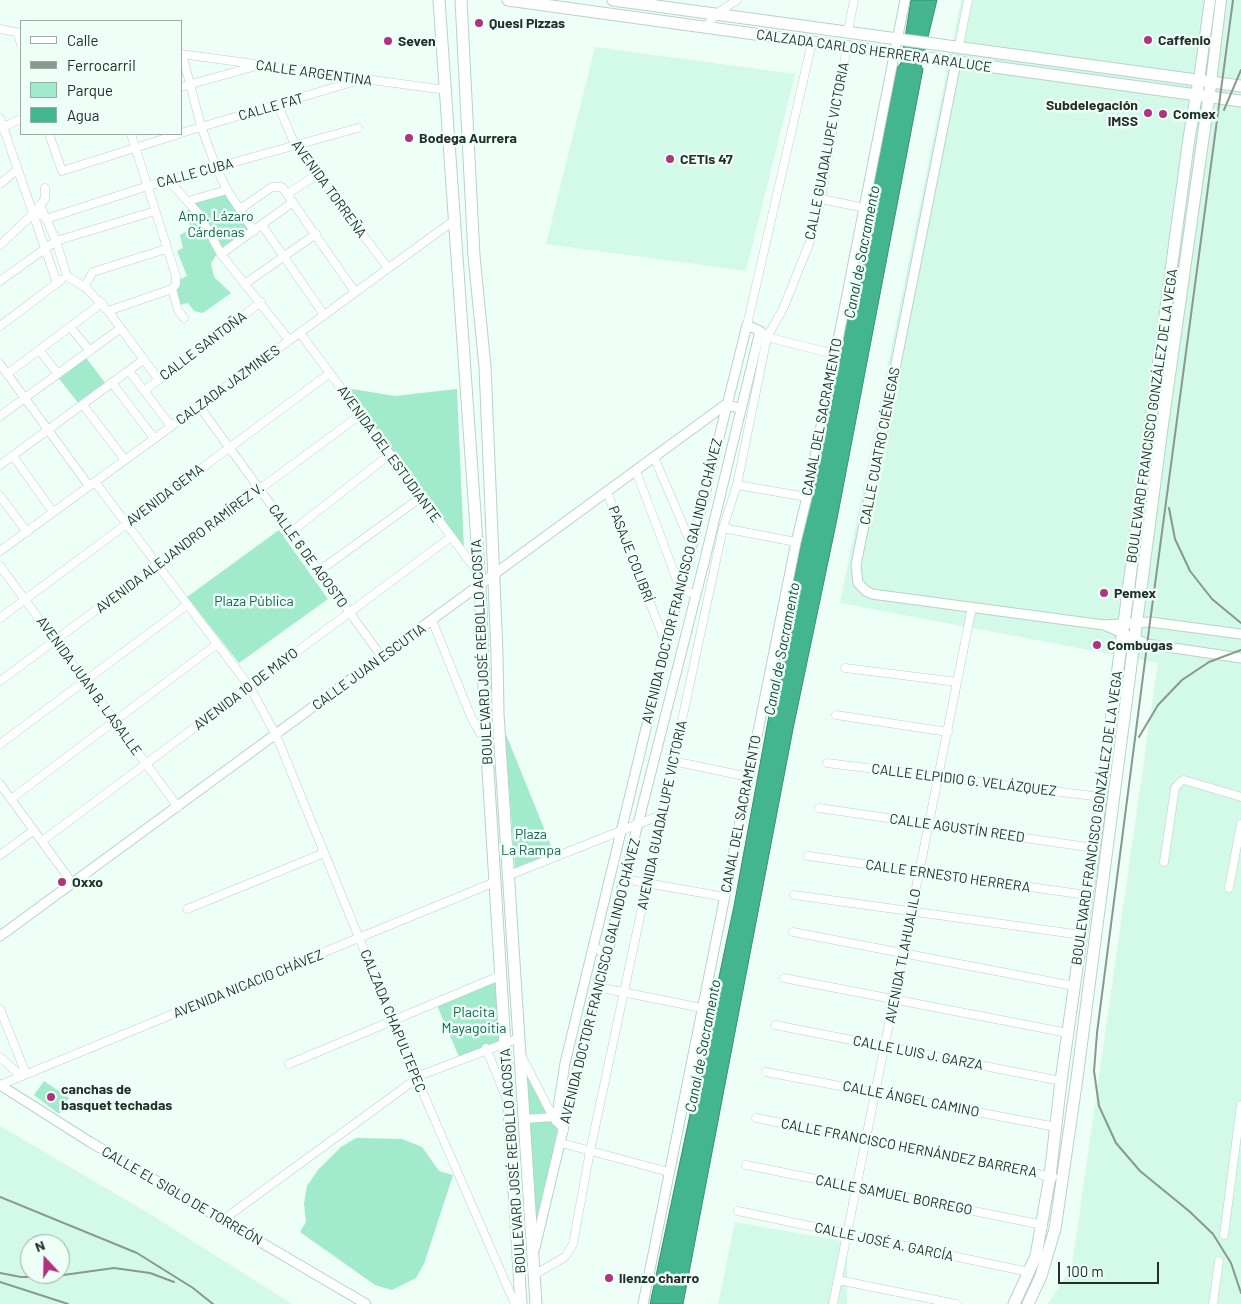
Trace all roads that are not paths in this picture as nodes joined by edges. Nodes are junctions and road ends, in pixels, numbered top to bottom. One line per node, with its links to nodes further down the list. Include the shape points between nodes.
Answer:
1 (439, 0): 34 (main road, BOULEVARD JOSÉ REBOLLO ACOSTA)
2 (461, 0): 79 (main road, BOULEVARD JOSÉ REBOLLO ACOSTA)
3 (508, 0): 14 (main road, CALZADA CARLOS HERRERA ARALUCE)
4 (613, 0): 12 (main road, CALZADA CARLOS HERRERA ARALUCE)
5 (665, 0): 12 (street)
6 (736, 0): 13 (street)
7 (854, 0): 16 (street)
8 (905, 0): 18 (street, CANAL DEL SACRAMENTO)
9 (968, 0): 21 (street)
10 (1210, 0): 30 (main road, BOULEVARD FRANCISCO GONZÁLEZ DE LA VEGA)
11 (1221, 0): 30 (main road, BOULEVARD FRANCISCO GONZÁLEZ DE LA VEGA)
12 (682, 10): 13 (main road, CALZADA CARLOS HERRERA ARALUCE)
13 (716, 14): 14 (street); 16 (main road, CALZADA CARLOS HERRERA ARALUCE)
14 (706, 28): 19 (main road, CALZADA CARLOS HERRERA ARALUCE)
15 (0, 29): 17 (street)
16 (848, 31): 18 (main road, CALZADA CARLOS HERRERA ARALUCE)
17 (19, 33)
18 (899, 37): 21 (main road, CALZADA CARLOS HERRERA ARALUCE); 23 (street, CANAL DEL SACRAMENTO)
19 (812, 42): 20 (main road, CALZADA CARLOS HERRERA ARALUCE); 96 (street, AVENIDA DOCTOR FRANCISCO GALINDO CHÁVEZ)
20 (847, 46): 23 (main road, CALZADA CARLOS HERRERA ARALUCE); 58 (street, CALLE GUADALUPE VICTORIA)
21 (959, 46): 22 (main road, CALZADA CARLOS HERRERA ARALUCE)
22 (996, 51): 28 (main road); 30 (main road, CALZADA CARLOS HERRERA ARALUCE)
23 (896, 53): 26 (main road, CALZADA CARLOS HERRERA ARALUCE); 62 (street, CANAL DEL SACRAMENTO)
24 (182, 54): 27 (street, CALLE ARGENTINA)
25 (182, 57): 31 (street)
26 (956, 62): 28 (main road, CALZADA CARLOS HERRERA ARALUCE); 158 (street, CALLE CUATRO CIÉNEGAS, via 856,571 858,583 872,594)
27 (261, 65): 29 (street, CALLE ARGENTINA); 31 (street)
28 (994, 67): 35 (main road, CALZADA CARLOS HERRERA ARALUCE)
29 (361, 80): 34 (street, CALLE ARGENTINA); 37 (street, CALLE FAT)
30 (1205, 81): 32 (main road, CALZADA CARLOS HERRERA ARALUCE); 35 (main road, BOULEVARD FRANCISCO GONZÁLEZ DE LA VEGA)
31 (190, 85): 33 (street); 40 (street)
32 (1241, 86)
33 (182, 87)
34 (446, 90): 67 (main road, BOULEVARD JOSÉ REBOLLO ACOSTA)
35 (1203, 95): 36 (main road, CALZADA CARLOS HERRERA ARALUCE); 68 (main road, BOULEVARD FRANCISCO GONZÁLEZ DE LA VEGA); 69 (main road, BOULEVARD FRANCISCO GONZÁLEZ DE LA VEGA)
36 (1241, 100)
37 (278, 105): 40 (street, CALLE FAT); 47 (street, AVENIDA TORREÑA)
38 (0, 118): 41 (street)
39 (20, 119): 41 (street)
40 (201, 126): 43 (street, CALLE FAT); 49 (street)
41 (2, 127): 50 (street)
42 (358, 128): 47 (street, CALLE CUBA)
43 (182, 132)
44 (49, 135): 48 (street, CALLE FAT, via 62,171)
45 (131, 135): 48 (street)
46 (174, 135): 48 (street, CALLE FAT)
47 (295, 145): 49 (street, CALLE CUBA); 51 (street, AVENIDA TORREÑA)
48 (136, 149): 54 (street)
49 (216, 167): 52 (street, CALLE CUBA); 56 (street)
50 (18, 170): 53 (street); 65 (street)
51 (317, 174): 57 (street); 80 (street, AVENIDA TORREÑA)
52 (168, 180): 54 (street, CALLE CUBA); 59 (street)
53 (0, 184)
54 (148, 186): 64 (street); 66 (street, CALLE CUBA)
55 (45, 188): 61 (street)
56 (227, 190): 59 (street); 63 (street)
57 (287, 194): 60 (street); 63 (street, via 282,187 275,186)
58 (821, 199): 62 (street); 101 (street, CALLE GUADALUPE VICTORIA, via 800,271 783,309)
59 (188, 201): 77 (street, via 199,214)
60 (293, 202): 70 (street); 72 (street)
61 (40, 205): 65 (street); 66 (street)
62 (865, 208): 105 (street, CANAL DEL SACRAMENTO)
63 (240, 209): 71 (street)
64 (155, 211): 73 (street); 76 (street)
65 (34, 213): 66 (street); 74 (street); 75 (street)
66 (46, 218): 73 (street)
67 (456, 219): 79 (main road, via 463,222 467,248); 80 (street, CALZADA JAZMINES); 100 (main road, BOULEVARD JOSÉ REBOLLO ACOSTA)
68 (1179, 220): 69 (main road); 90 (main road, BOULEVARD FRANCISCO GONZÁLEZ DE LA VEGA)
69 (1191, 222): 91 (main road, BOULEVARD FRANCISCO GONZÁLEZ DE LA VEGA)
70 (262, 225): 71 (street); 78 (street)
71 (254, 231): 77 (street)
72 (316, 234): 78 (street); 87 (street)
73 (56, 241): 75 (street); 81 (street)
74 (0, 246)
75 (46, 248): 82 (street); 83 (street)
76 (166, 249): 85 (street, via 176,276); 86 (street, via 93,272)
77 (220, 254): 84 (street)
78 (284, 256): 84 (street); 93 (street)
79 (474, 256): 112 (main road, BOULEVARD JOSÉ REBOLLO ACOSTA)
80 (388, 268): 87 (street, CALZADA JAZMINES)
81 (67, 276): 83 (street); 86 (street)
82 (0, 280)
83 (57, 283): 95 (street)
84 (246, 283): 88 (street)
85 (174, 286): 92 (street); 94 (street, via 178,310)
86 (86, 288): 89 (street)
87 (355, 292): 93 (street, CALZADA JAZMINES)
88 (261, 302): 102 (street); 113 (street, CALLE SANTOÑA)
89 (102, 303): 92 (street); 97 (street)
90 (1168, 305): 91 (main road); 163 (main road, BOULEVARD FRANCISCO GONZÁLEZ DE LA VEGA)
91 (1180, 307): 162 (main road, BOULEVARD FRANCISCO GONZÁLEZ DE LA VEGA)
92 (108, 311): 98 (street)
93 (324, 315): 99 (street, CALZADA JAZMINES)
94 (184, 318)
95 (0, 326)
96 (747, 326): 101 (street); 118 (street, AVENIDA DOCTOR FRANCISCO GALINDO CHÁVEZ)
97 (70, 327): 103 (street); 104 (street)
98 (121, 328): 104 (street); 106 (street)
99 (300, 333): 102 (street, CALZADA JAZMINES); 109 (street, AVENIDA DEL ESTUDIANTE)
100 (464, 333): 112 (main road, via 472,368); 153 (main road, BOULEVARD JOSÉ REBOLLO ACOSTA)
101 (763, 334): 105 (street); 120 (street, AVENIDA DOCTOR FRANCISCO GALINDO CHÁVEZ); 134 (street, AVENIDA GUADALUPE VICTORIA)
102 (289, 340): 119 (street, CALZADA JAZMINES)
103 (39, 350): 110 (street); 111 (street)
104 (90, 351): 111 (street)
105 (834, 354): 138 (street, CANAL DEL SACRAMENTO)
106 (144, 360): 108 (street); 113 (street)
107 (0, 364): 110 (street, CALZADA CHAPULTEPEC)
108 (129, 371): 114 (street); 115 (street)
109 (330, 373): 121 (street, AVENIDA DEL ESTUDIANTE); 126 (street, AVENIDA GEMA)
110 (7, 374): 116 (street, CALZADA CHAPULTEPEC)
111 (58, 374): 116 (street)
112 (485, 376): 152 (main road, BOULEVARD JOSÉ REBOLLO ACOSTA)
113 (158, 380): 115 (street, CALLE SANTOÑA)
114 (112, 383): 117 (street); 125 (street)
115 (144, 390): 123 (street)
116 (26, 398): 122 (street); 124 (street, CALZADA CHAPULTEPEC)
117 (83, 405): 124 (street); 130 (street)
118 (725, 405): 120 (street); 129 (street, CALLE JUAN ESCUTIA); 147 (street, AVENIDA DOCTOR FRANCISCO GALINDO CHÁVEZ)
119 (199, 406): 123 (street, CALZADA JAZMINES); 126 (street, CALLE 6 DE AGOSTO)
120 (740, 408): 155 (street, AVENIDA DOCTOR FRANCISCO GALINDO CHÁVEZ)
121 (360, 414): 127 (street, AVENIDA DEL ESTUDIANTE); 135 (street, AVENIDA ALEJANDRO RAMÍREZ V.)
122 (0, 416)
123 (171, 426): 125 (street, CALZADA JAZMINES)
124 (48, 430): 128 (street); 133 (street, CALZADA CHAPULTEPEC)
125 (154, 438): 130 (street, CALZADA JAZMINES)
126 (229, 447): 135 (street, CALLE 6 DE AGOSTO); 141 (street, AVENIDA GEMA)
127 (389, 455): 139 (street, AVENIDA DEL ESTUDIANTE); 144 (street)
128 (13, 456): 131 (street); 140 (street)
129 (654, 457): 132 (street, CALLE JUAN ESCUTIA); 147 (street)
130 (125, 460): 133 (street, CALZADA JAZMINES)
131 (0, 465)
132 (636, 471): 136 (street, CALLE JUAN ESCUTIA); 154 (street)
133 (92, 484): 140 (street, CALZADA JAZMINES); 141 (street, CALZADA CHAPULTEPEC)
134 (737, 485): 138 (street); 142 (street, AVENIDA GUADALUPE VICTORIA)
135 (259, 489): 144 (street, CALLE 6 DE AGOSTO); 149 (street, AVENIDA ALEJANDRO RAMÍREZ V.)
136 (607, 492): 152 (street, CALLE JUAN ESCUTIA); 168 (street, PASAJE COLIBRÍ)
137 (0, 496): 143 (street)
138 (807, 497): 146 (street, CANAL DEL SACRAMENTO)
139 (420, 498): 145 (street, AVENIDA DEL ESTUDIANTE); 151 (street)
140 (53, 512): 143 (street, CALZADA JAZMINES)
141 (127, 524): 149 (street, CALZADA CHAPULTEPEC); 156 (street, AVENIDA GEMA)
142 (723, 528): 146 (street); 182 (street, AVENIDA GUADALUPE VICTORIA)
143 (27, 532): 148 (street, CALZADA JAZMINES)
144 (291, 532): 151 (street, CALLE 6 DE AGOSTO)
145 (451, 537): 153 (street, AVENIDA DEL ESTUDIANTE); 159 (street, AVENIDA 10 DE MAYO)
146 (796, 542): 185 (street, CANAL DEL SACRAMENTO)
147 (692, 546): 154 (street, AVENIDA DOCTOR FRANCISCO GALINDO CHÁVEZ)
148 (0, 551)
149 (158, 564): 157 (street, CALZADA CHAPULTEPEC); 166 (street, AVENIDA ALEJANDRO RAMÍREZ V.)
150 (0, 566): 156 (street, AVENIDA JUAN B. LASALLE)
151 (319, 571): 159 (street, CALLE 6 DE AGOSTO)
152 (493, 575): 153 (street, CALLE JUAN ESCUTIA); 206 (main road, BOULEVARD JOSÉ REBOLLO ACOSTA)
153 (480, 580): 161 (street, CALLE JUAN ESCUTIA); 180 (main road, BOULEVARD JOSÉ REBOLLO ACOSTA)
154 (680, 588): 155 (street); 168 (street, AVENIDA DOCTOR FRANCISCO GALINDO CHÁVEZ)
155 (696, 595): 194 (street, AVENIDA DOCTOR FRANCISCO GALINDO CHÁVEZ)
156 (25, 599): 160 (street, AVENIDA GEMA); 166 (street, AVENIDA JUAN B. LASALLE)
157 (188, 604): 167 (street, CALZADA CHAPULTEPEC); 173 (street)
158 (972, 607): 163 (street, CALLE CUATRO CIÉNEGAS); 174 (street, AVENIDA TLAHUALILO)
159 (349, 612): 169 (street, CALLE 6 DE AGOSTO); 175 (street, AVENIDA 10 DE MAYO)
160 (0, 618)
161 (432, 620): 169 (street, CALLE JUAN ESCUTIA); 180 (street, via 471,717)
162 (1137, 622): 163 (street, CALLE CUATRO CIÉNEGAS); 164 (street, CALLE CUATRO CIÉNEGAS); 165 (main road, BOULEVARD FRANCISCO GONZÁLEZ DE LA VEGA)
163 (1123, 629): 165 (street, CALLE CUATRO CIÉNEGAS); 189 (main road, BOULEVARD FRANCISCO GONZÁLEZ DE LA VEGA)
164 (1241, 634)
165 (1135, 639): 170 (street, CALLE CUATRO CIÉNEGAS, via 1147,644); 261 (main road, BOULEVARD FRANCISCO GONZÁLEZ DE LA VEGA, via 1077,1078)
166 (55, 640): 172 (street, AVENIDA ALEJANDRO RAMÍREZ V.); 173 (street, AVENIDA JUAN B. LASALLE)
167 (217, 644): 175 (street, CALZADA CHAPULTEPEC); 177 (street)
168 (666, 644): 197 (street, AVENIDA DOCTOR FRANCISCO GALINDO CHÁVEZ)
169 (382, 657): 179 (street, CALLE JUAN ESCUTIA)
170 (1241, 658)
171 (845, 668): 174 (street)
172 (0, 681)
173 (84, 681): 177 (street, AVENIDA JUAN B. LASALLE); 181 (street)
174 (957, 682): 178 (street, AVENIDA TLAHUALILO)
175 (249, 686): 179 (street, CALZADA CHAPULTEPEC); 183 (street, AVENIDA 10 DE MAYO)
176 (836, 715): 178 (street)
177 (114, 721): 183 (street, AVENIDA JUAN B. LASALLE); 190 (street)
178 (948, 732): 186 (street, AVENIDA TLAHUALILO)
179 (276, 735): 191 (street, CALLE JUAN ESCUTIA); 201 (street, CALZADA CHAPULTEPEC)
180 (486, 737): 208 (main road, BOULEVARD JOSÉ REBOLLO ACOSTA)
181 (0, 744)
182 (673, 761): 185 (street); 193 (street, AVENIDA GUADALUPE VICTORIA)
183 (146, 763): 191 (street, AVENIDA JUAN B. LASALLE); 199 (street, AVENIDA 10 DE MAYO)
184 (827, 763): 186 (street, CALLE ELPIDIO G. VELÁZQUEZ)
185 (749, 776): 214 (street, CANAL DEL SACRAMENTO)
186 (939, 777): 189 (street, CALLE ELPIDIO G. VELÁZQUEZ); 195 (street, AVENIDA TLAHUALILO)
187 (0, 785): 190 (street)
188 (1241, 796): 204 (street, via 1181,781 1176,788)
189 (1101, 798): 200 (main road, BOULEVARD FRANCISCO GONZÁLEZ DE LA VEGA)
190 (11, 799): 198 (street)
191 (178, 807): 209 (street, CALLE JUAN ESCUTIA)
192 (819, 808): 195 (street, CALLE AGUSTÍN REED)
193 (661, 815): 194 (street); 210 (street, AVENIDA GUADALUPE VICTORIA)
194 (638, 823): 197 (street); 207 (street, AVENIDA DOCTOR FRANCISCO GALINDO CHÁVEZ)
195 (929, 824): 200 (street, CALLE AGUSTÍN REED); 205 (street, AVENIDA TLAHUALILO)
196 (1241, 824): 211 (street)
197 (622, 829): 206 (street); 222 (street, AVENIDA DOCTOR FRANCISCO GALINDO CHÁVEZ)
198 (34, 830): 199 (street); 202 (street)
199 (42, 841): 209 (street)
200 (1094, 848): 213 (main road, BOULEVARD FRANCISCO GONZÁLEZ DE LA VEGA)
201 (324, 853): 215 (street); 221 (street, CALZADA CHAPULTEPEC)
202 (0, 855)
203 (808, 856): 205 (street, CALLE ERNESTO HERRERA)
204 (1164, 862)
205 (920, 872): 213 (street, CALLE ERNESTO HERRERA); 216 (street, AVENIDA TLAHUALILO)
206 (507, 876): 220 (main road, BOULEVARD JOSÉ REBOLLO ACOSTA)
207 (624, 880): 210 (street); 224 (street, AVENIDA DOCTOR FRANCISCO GALINDO CHÁVEZ)
208 (495, 882): 220 (main road, via 504,890); 221 (street, AVENIDA NICACIO CHÁVEZ); 225 (main road, BOULEVARD JOSÉ REBOLLO ACOSTA)
209 (73, 884): 219 (street, CALLE JUAN ESCUTIA)
210 (647, 884): 214 (street); 229 (street, AVENIDA GUADALUPE VICTORIA)
211 (1229, 888)
212 (794, 895): 216 (street)
213 (1087, 895): 218 (main road, BOULEVARD FRANCISCO GONZÁLEZ DE LA VEGA)
214 (725, 897): 231 (street, CANAL DEL SACRAMENTO)
215 (187, 909)
216 (912, 911): 218 (street); 223 (street, AVENIDA TLAHUALILO)
217 (793, 932): 223 (street)
218 (1082, 935): 227 (main road, BOULEVARD FRANCISCO GONZÁLEZ DE LA VEGA)
219 (0, 936)
220 (511, 936): 236 (main road, BOULEVARD JOSÉ REBOLLO ACOSTA)
221 (359, 938): 233 (street, CALZADA CHAPULTEPEC); 244 (street, AVENIDA NICACIO CHÁVEZ)
222 (594, 946): 224 (street); 253 (street, AVENIDA DOCTOR FRANCISCO GALINDO CHÁVEZ)
223 (904, 953): 227 (street); 230 (street, AVENIDA TLAHUALILO)
224 (607, 957): 228 (street, AVENIDA DOCTOR FRANCISCO GALINDO CHÁVEZ)
225 (502, 975): 233 (street); 237 (main road, BOULEVARD JOSÉ REBOLLO ACOSTA)
226 (784, 978): 230 (street)
227 (1074, 986): 235 (main road, BOULEVARD FRANCISCO GONZÁLEZ DE LA VEGA)
228 (597, 987): 229 (street); 255 (street, AVENIDA DOCTOR FRANCISCO GALINDO CHÁVEZ)
229 (624, 992): 231 (street); 258 (street, AVENIDA GUADALUPE VICTORIA)
230 (894, 999): 235 (street); 238 (street, AVENIDA TLAHUALILO)
231 (702, 1008): 260 (street, CANAL DEL SACRAMENTO)
232 (0, 1009): 244 (street)
233 (393, 1020): 242 (street); 245 (street, CALZADA CHAPULTEPEC)
234 (775, 1025): 238 (street, CALLE LUIS J. GARZA)
235 (1068, 1033): 246 (main road, BOULEVARD FRANCISCO GONZÁLEZ DE LA VEGA)
236 (519, 1038): 237 (street); 240 (main road, BOULEVARD JOSÉ REBOLLO ACOSTA)
237 (505, 1042): 239 (street); 250 (main road, BOULEVARD JOSÉ REBOLLO ACOSTA)
238 (885, 1046): 246 (street, CALLE LUIS J. GARZA); 248 (street, AVENIDA TLAHUALILO)
239 (486, 1048): 245 (street); 250 (street)
240 (521, 1055): 252 (main road, BOULEVARD JOSÉ REBOLLO ACOSTA); 253 (street)
241 (0, 1058): 244 (street)
242 (289, 1064)
243 (766, 1072): 248 (street, CALLE ÁNGEL CAMINO)
244 (24, 1075): 247 (street, AVENIDA NICACIO CHÁVEZ)
245 (416, 1076): 264 (street); 274 (street, CALZADA CHAPULTEPEC)
246 (1061, 1081): 254 (main road, BOULEVARD FRANCISCO GONZÁLEZ DE LA VEGA)
247 (0, 1085): 264 (street, CALLE EL SIGLO DE TORREÓN, via 90,1142)
248 (876, 1093): 254 (street, CALLE ÁNGEL CAMINO); 256 (street, AVENIDA TLAHUALILO)
249 (1241, 1105): 267 (street)
250 (510, 1108): 275 (main road, BOULEVARD JOSÉ REBOLLO ACOSTA)
251 (756, 1118): 256 (street, CALLE FRANCISCO HERNÁNDEZ BARRERA)
252 (526, 1119): 253 (street); 268 (main road, BOULEVARD JOSÉ REBOLLO ACOSTA)
253 (554, 1119): 255 (street)
254 (1056, 1127): 261 (main road, BOULEVARD FRANCISCO GONZÁLEZ DE LA VEGA)
255 (564, 1130): 257 (street, AVENIDA DOCTOR FRANCISCO GALINDO CHÁVEZ)
256 (866, 1140): 261 (street, CALLE FRANCISCO HERNÁNDEZ BARRERA); 262 (street, AVENIDA TLAHUALILO)
257 (561, 1143): 258 (street); 268 (street, AVENIDA DOCTOR FRANCISCO GALINDO CHÁVEZ)
258 (590, 1151): 260 (street); 271 (street, AVENIDA GUADALUPE VICTORIA, via 573,1244 565,1258)
259 (746, 1165): 262 (street, CALLE SAMUEL BORREGO)
260 (669, 1172): 277 (street, CANAL DEL SACRAMENTO)
261 (1056, 1177): 265 (main road, BOULEVARD FRANCISCO GONZÁLEZ DE LA VEGA); 281 (main road, BOULEVARD FRANCISCO GONZÁLEZ DE LA VEGA, via 1049,1252)
262 (857, 1188): 265 (street, CALLE SAMUEL BORREGO); 266 (street, AVENIDA TLAHUALILO)
263 (738, 1211): 266 (street, CALLE JOSÉ A. GARCÍA)
264 (224, 1219): 273 (street, CALLE EL SIGLO DE TORREÓN)
265 (1042, 1225): 270 (main road, BOULEVARD FRANCISCO GONZÁLEZ DE LA VEGA)
266 (847, 1234): 270 (street, CALLE JOSÉ A. GARCÍA); 272 (street, AVENIDA TLAHUALILO)
267 (1224, 1235)
268 (533, 1253): 271 (main road, BOULEVARD JOSÉ REBOLLO ACOSTA)
269 (1219, 1261): 282 (street)
270 (1029, 1272): 280 (main road, BOULEVARD FRANCISCO GONZÁLEZ DE LA VEGA)
271 (534, 1275): 276 (main road, BOULEVARD JOSÉ REBOLLO ACOSTA)
272 (838, 1280): 278 (street, AVENIDA TLAHUALILO); 279 (street)
273 (366, 1304)
274 (515, 1304)
275 (521, 1304)
276 (536, 1304)
277 (643, 1304)
278 (833, 1304)
279 (956, 1304)
280 (1014, 1304)
281 (1028, 1304)
282 (1213, 1304)

